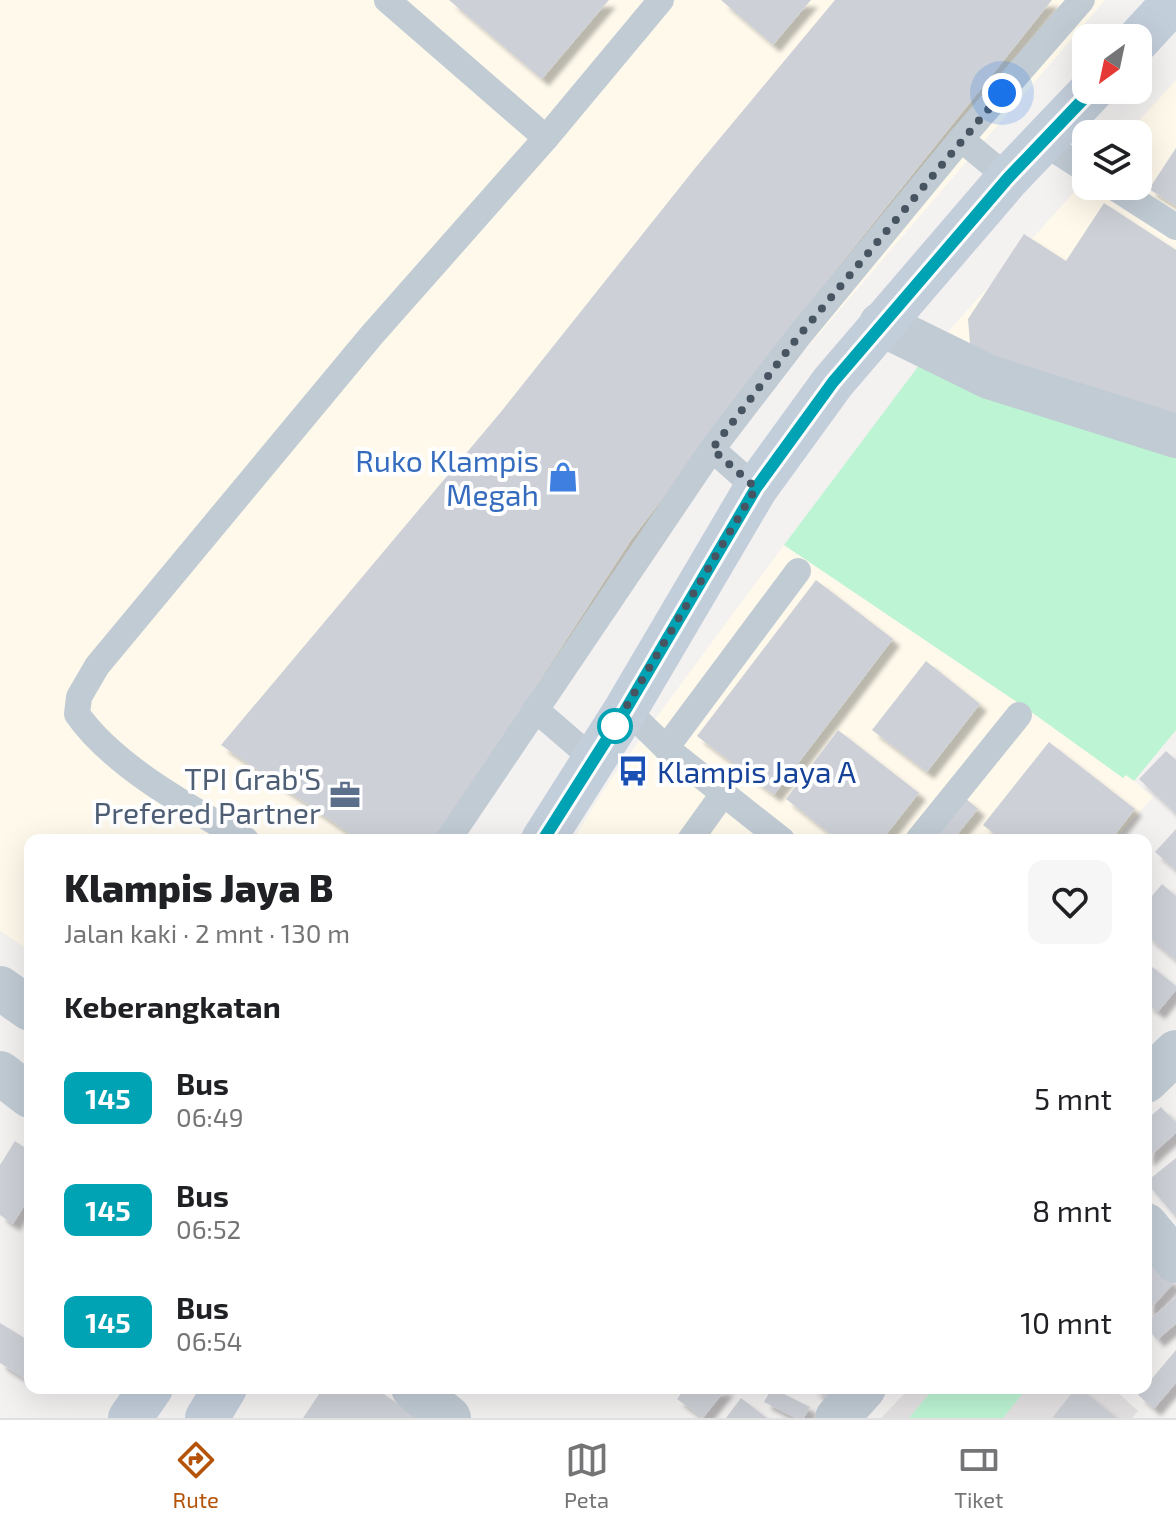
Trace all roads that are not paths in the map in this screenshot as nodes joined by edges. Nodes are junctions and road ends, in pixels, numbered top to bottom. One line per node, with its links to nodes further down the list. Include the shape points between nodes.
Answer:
1 (387, 0): 7 (lane)
2 (661, 0): 7 (lane)
3 (1082, 0): 8 (lane)
4 (1175, 0): 5 (main road)
5 (1152, 25)
6 (1079, 104): 9 (main road)
7 (546, 138): 25 (lane, via 331,385 97,666 79,697 77,714 118,758)
8 (961, 139): 11 (lane); 16 (lane)
9 (1043, 142): 10 (lane); 11 (main road)
10 (1072, 161)
11 (1008, 178): 14 (main road)
12 (1134, 200): 13 (lane)
13 (1176, 227)
14 (881, 324): 15 (street, via 989,377); 17 (main road)
15 (1176, 436)
16 (712, 449): 17 (lane); 19 (lane)
17 (756, 488): 20 (main road)
18 (798, 571): 22 (lane)
19 (535, 709): 23 (lane); 26 (lane)
20 (626, 709): 22 (lane); 23 (main road)
21 (1019, 715): 30 (lane)
22 (666, 748): 24 (lane)
23 (594, 760): 27 (main road)
24 (723, 794): 28 (lane); 29 (lane)
25 (236, 834)
26 (452, 834)
27 (547, 834)
28 (694, 834)
29 (774, 834)
30 (923, 834)
31 (0, 988): 32 (street)
32 (24, 1005)
33 (1176, 1052): 35 (street)
34 (0, 1073): 36 (street)
35 (1152, 1075)
36 (24, 1091)
37 (1152, 1232): 38 (street)
38 (1176, 1261)
39 (147, 1394): 43 (main road)
40 (221, 1394): 44 (main road)
41 (420, 1394): 45 (street)
42 (859, 1394): 46 (street)
43 (130, 1418)
44 (207, 1418)
45 (449, 1418)
46 (837, 1418)

